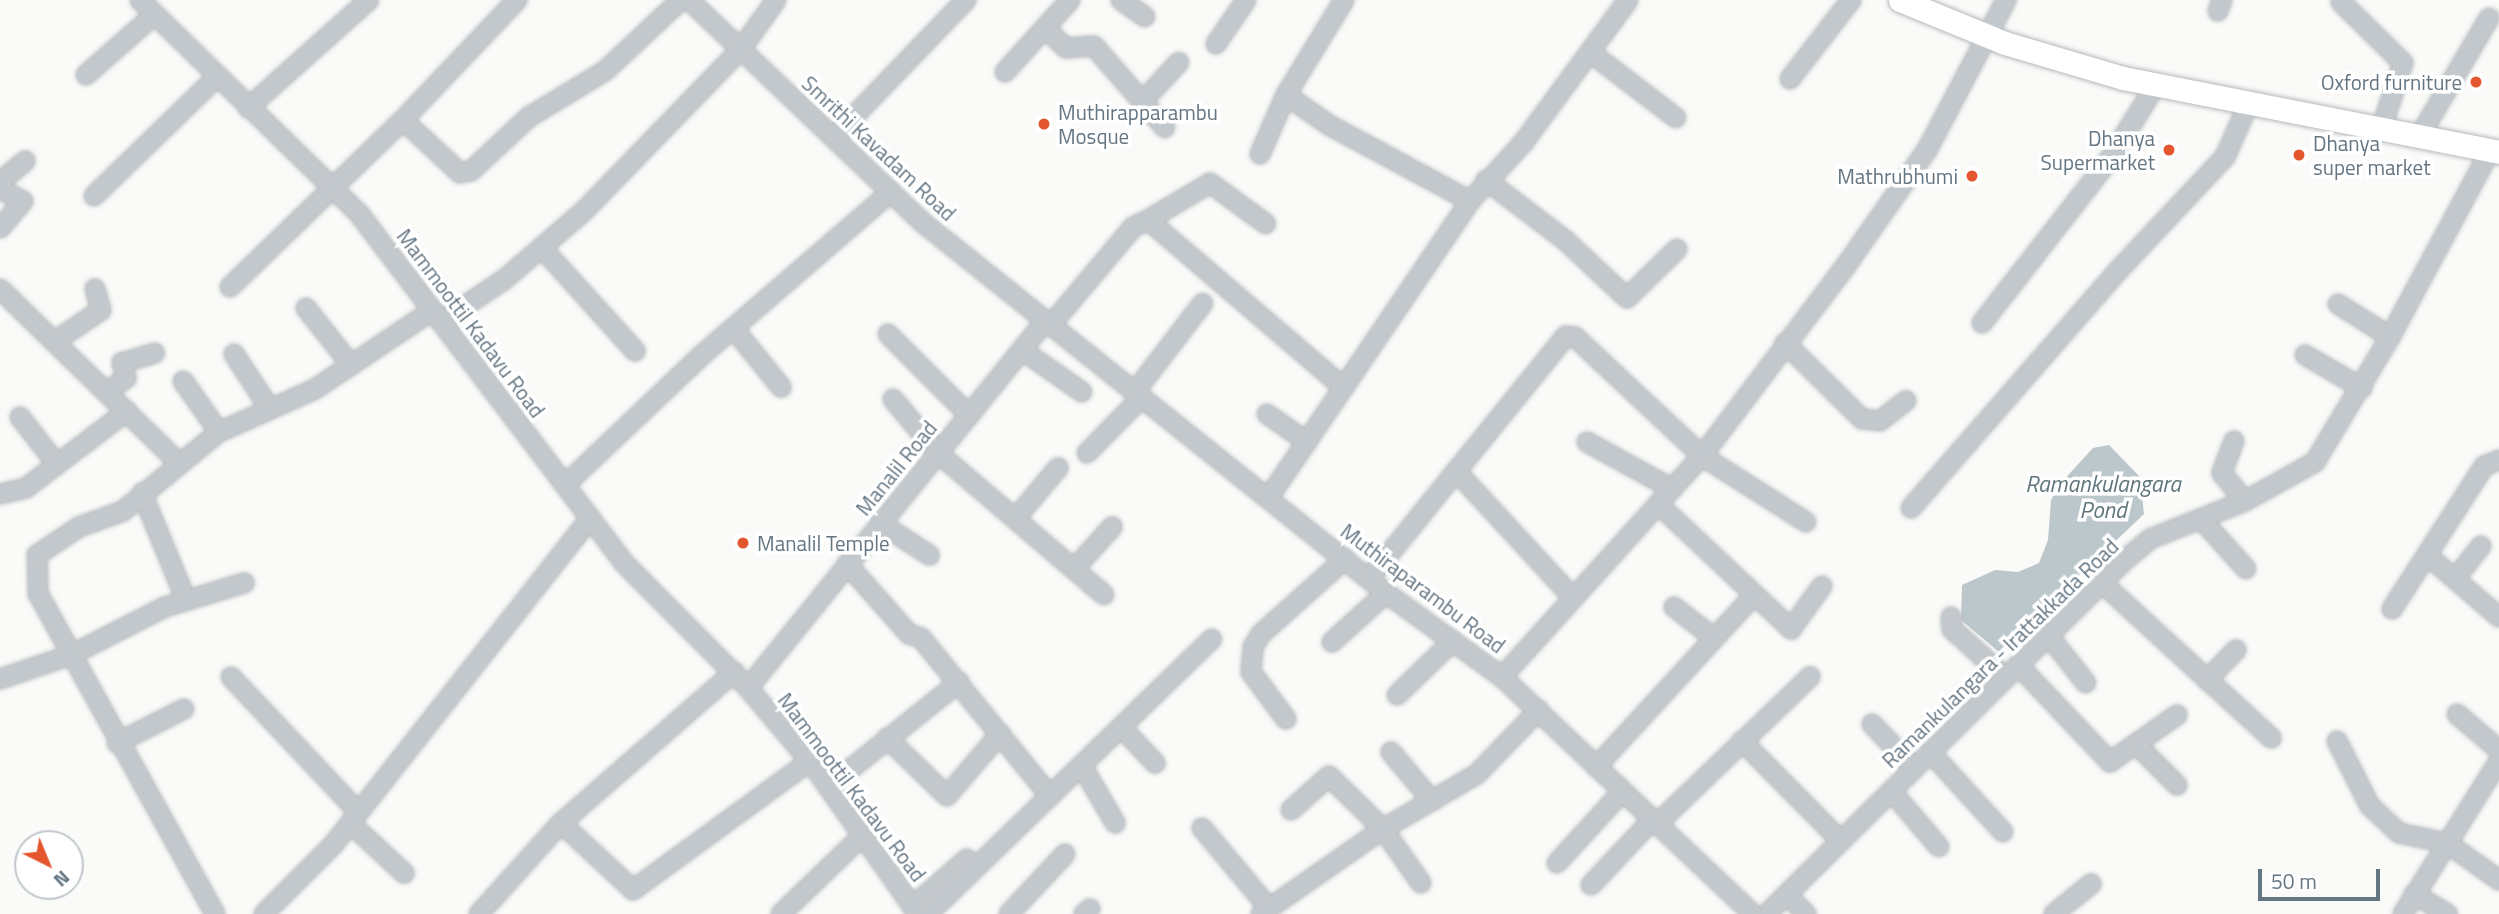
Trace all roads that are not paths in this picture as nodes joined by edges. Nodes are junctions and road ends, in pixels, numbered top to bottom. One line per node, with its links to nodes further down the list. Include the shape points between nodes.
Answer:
1 (140, 0): 18 (street, Mammoottil Kadavu Road)
2 (369, 0): 35 (street)
3 (517, 0): 37 (street)
4 (681, 0): 37 (street, via 605,71 529,117 471,171 460,173)
5 (689, 0): 24 (street, Smrithi Kavadam Road)
6 (776, 0): 24 (street)
7 (966, 0): 40 (street)
8 (1070, 0): 21 (street)
9 (1121, 0): 19 (street)
10 (1246, 0): 23 (street)
11 (1344, 0): 32 (street)
12 (1628, 0): 25 (street)
13 (1851, 0): 30 (street)
14 (1900, 0): 17 (main road)
15 (2006, 0): 22 (street)
16 (2340, 2): 39 (street, via 2403,63)
17 (1927, 5): 22 (main road)
18 (155, 15): 28 (street); 29 (street, Mammoottil Kadavu Road)
19 (1145, 17)
20 (2489, 18): 41 (street)
21 (1045, 28): 27 (street); 33 (street, via 1066,48 1094,46)
22 (1989, 36): 31 (main road); 70 (street, via 1927,150)
23 (1216, 44)
24 (741, 50): 40 (street, Smrithi Kavadam Road); 55 (street, via 642,155)
25 (1590, 52): 36 (street); 45 (street, via 1523,143)
26 (1179, 62): 33 (street)
27 (1005, 72)
28 (86, 75)
29 (217, 78): 35 (street, Mammoottil Kadavu Road); 50 (street)
30 (1790, 79)
31 (2156, 85): 34 (main road); 64 (street, via 2111,157)
32 (1286, 95): 43 (street); 51 (street, via 1329,125)
33 (1142, 102): 38 (street)
34 (2248, 105): 39 (main road); 110 (street, via 2225,157)
35 (248, 108): 47 (street, Mammoottil Kadavu Road)
36 (1676, 118)
37 (403, 120): 47 (street)
38 (1165, 128)
39 (2381, 130): 41 (main road)
40 (835, 136): 49 (street, Smrithi Kavadam Road)
41 (2419, 137): 42 (main road)
42 (2495, 152): 68 (street, Ramankulangara - Irattakkada Road)
43 (1260, 154)
44 (25, 161): 46 (street)
45 (1486, 180): 51 (street); 56 (street, via 1566,241 1627,298)
46 (0, 182)
47 (331, 187): 57 (street); 63 (street, Mammoottil Kadavu Road, via 373,231)
48 (0, 189): 54 (street, via 23,201)
49 (891, 192): 65 (street, Smrithi Kavadam Road); 66 (street)
50 (94, 196)
51 (1470, 201): 79 (street)
52 (1148, 220): 53 (street, Manalil Road, via 1210,183); 65 (street, Manalil Road, via 1133,227); 79 (street)
53 (1266, 224)
54 (0, 228)
55 (542, 248): 63 (street); 72 (street)
56 (1677, 249)
57 (230, 287)
58 (0, 289): 69 (street)
59 (95, 289): 69 (street, via 101,310)
60 (1203, 303): 83 (street)
61 (2338, 303): 68 (street)
62 (306, 308): 76 (street)
63 (437, 316): 76 (street); 103 (street, Mammoottil Kadavu Road)
64 (1982, 323)
65 (1047, 324): 71 (street, Manalil Road); 83 (street, Muthiraparambu Road)
66 (734, 329): 78 (street); 103 (street)
67 (888, 334): 89 (street)
68 (2390, 337): 80 (street, Ramankulangara - Irattakkada Road)
69 (54, 342): 81 (street)
70 (1786, 343): 85 (street, via 1861,419 1880,421); 97 (street)
71 (1022, 350): 82 (street); 89 (street, Manalil Road)
72 (635, 351)
73 (155, 353): 81 (street, via 121,363 127,378)
74 (234, 354): 86 (street)
75 (2305, 355): 80 (street)
76 (351, 365): 86 (street)
77 (183, 380): 91 (street)
78 (780, 387)
79 (1344, 388): 93 (street)
80 (2362, 388): 108 (street, Ramankulangara - Irattakkada Road, via 2315,463)
81 (107, 392): 87 (street)
82 (1082, 392)
83 (1138, 395): 96 (street); 107 (street, Muthiraparambu Road)
84 (892, 399): 95 (street)
85 (1906, 401)
86 (270, 409): 91 (street)
87 (127, 411): 99 (street); 100 (street)
88 (1267, 414): 93 (street)
89 (969, 415): 95 (street, Manalil Road)
90 (20, 417): 100 (street)
91 (219, 432): 99 (street)
92 (2234, 441): 108 (street, via 2222,473)
93 (1307, 442): 107 (street)
94 (1587, 442): 104 (street)
95 (938, 453): 112 (street); 115 (street, Manalil Road)
96 (1087, 453)
97 (1702, 456): 102 (street, via 1576,337 1566,336); 104 (street); 114 (street)
98 (2499, 460): 119 (street, via 2484,466)
99 (178, 462): 105 (street)
100 (56, 463): 106 (street, via 26,488)
101 (1058, 468): 112 (street)
102 (1457, 471): 124 (street); 132 (street)
103 (565, 485): 111 (street, Mammoottil Kadavu Road)
104 (1672, 489): 109 (street)
105 (142, 493): 133 (street); 144 (street, via 123,511 79,527 37,555 38,594)
106 (0, 494)
107 (1269, 497): 120 (street, Muthiraparambu Road)
108 (2245, 501): 113 (street, Ramankulangara - Irattakkada Road)
109 (1658, 504): 131 (street); 132 (street)
110 (1911, 508)
111 (590, 517): 146 (street, Mammoottil Kadavu Road, via 624,562); 186 (street)
112 (1015, 519): 122 (street)
113 (2201, 519): 123 (street); 126 (street, Ramankulangara - Irattakkada Road, via 2150,539)
114 (1807, 522)
115 (880, 523): 118 (street); 121 (street, Manalil Road)
116 (1112, 527): 122 (street)
117 (2481, 546): 125 (street)
118 (929, 555)
119 (2427, 555): 125 (street); 135 (street)
120 (1345, 559): 124 (street, Muthiraparambu Road); 160 (street, via 1261,634 1253,648 1251,672)
121 (847, 564): 152 (street, Manalil Road); 153 (street)
122 (1074, 569): 130 (street)
123 (2246, 569)
124 (1370, 579): 129 (street, Muthiraparambu Road)
125 (2455, 579): 136 (street)
126 (2101, 582): 138 (street, Ramankulangara - Irattakkada Road); 151 (street)
127 (244, 583): 133 (street)
128 (1822, 586): 131 (street, via 1791,629)
129 (1386, 593): 141 (street, Muthiraparambu Road); 142 (street)
130 (1104, 595)
131 (1754, 595): 139 (street)
132 (1573, 598): 148 (street)
133 (186, 600): 144 (street)
134 (1674, 607): 139 (street)
135 (2392, 609)
136 (2498, 614)
137 (1951, 617): 145 (street, via 1952,629)
138 (2048, 635): 145 (street, Ramankulangara - Irattakkada Road); 154 (street)
139 (1714, 638): 177 (street)
140 (1212, 639): 162 (street)
141 (1453, 641): 148 (street, Muthiraparambu Road); 155 (street)
142 (1332, 642)
143 (2236, 650): 151 (street)
144 (71, 655): 150 (street); 168 (street)
145 (2012, 671): 169 (street, via 2110,762); 172 (street, Ramankulangara - Irattakkada Road)
146 (734, 672): 152 (street, Mammoottil Kadavu Road); 187 (street)
147 (231, 677): 186 (street)
148 (1502, 677): 157 (street, Muthiraparambu Road)
149 (1810, 677): 166 (street)
150 (0, 679)
151 (2207, 680): 165 (street)
152 (753, 682): 173 (street, Mammoottil Kadavu Road)
153 (959, 682): 163 (street); 164 (street)
154 (2085, 683)
155 (1397, 695)
156 (184, 709): 168 (street)
157 (1539, 710): 177 (street, Muthiraparambu Road); 184 (street, via 1477,775)
158 (2457, 714): 170 (street)
159 (2177, 715): 169 (street)
160 (1286, 719)
161 (1872, 724): 178 (street)
162 (1121, 727): 175 (street); 176 (street)
163 (1000, 734): 164 (street, via 947,796); 183 (street)
164 (887, 738): 180 (street)
165 (2271, 738)
166 (1742, 741): 188 (street); 194 (street)
167 (2337, 741): 195 (street, via 2370,806 2399,832)
168 (117, 743): 209 (street)
169 (2136, 744): 179 (street)
170 (2499, 750)
171 (1391, 752): 184 (street)
172 (1930, 752): 178 (street, Ramankulangara - Irattakkada Road); 192 (street)
173 (810, 761): 180 (street, Mammoottil Kadavu Road); 187 (street, via 633,890)
174 (2499, 761): 195 (street)
175 (1155, 764)
176 (1082, 766): 183 (street); 189 (street)
177 (1596, 767): 182 (street, Muthiraparambu Road)
178 (1914, 768): 181 (street, Ramankulangara - Irattakkada Road)
179 (2177, 785)
180 (828, 787): 193 (street, Mammoottil Kadavu Road)
181 (1892, 792): 194 (street, Ramankulangara - Irattakkada Road); 196 (street)
182 (1621, 793): 188 (street, Muthiraparambu Road); 199 (street)
183 (1050, 796): 208 (street)
184 (1432, 800): 191 (street)
185 (1291, 810): 191 (street, via 1329,776)
186 (354, 818): 200 (street); 210 (street)
187 (561, 822): 211 (street)
188 (1654, 822): 204 (street); 214 (street, Muthiraparambu Road)
189 (1115, 823)
190 (1202, 828): 207 (street)
191 (1383, 829): 202 (street); 207 (street)
192 (2003, 832)
193 (861, 837): 208 (street, Mammoottil Kadavu Road); 212 (street)
194 (1841, 841): 206 (street, Ramankulangara - Irattakkada Road)
195 (2447, 843): 201 (street); 205 (street)
196 (1939, 846)
197 (1065, 854): 213 (street)
198 (967, 859): 208 (street)
199 (1557, 863)
200 (404, 873)
201 (2499, 880)
202 (1421, 883)
203 (2091, 884): 217 (street)
204 (1591, 885)
205 (2414, 894): 218 (street); 219 (street)
206 (1787, 895): 215 (street, Ramankulangara - Irattakkada Road); 216 (street)
207 (1265, 911)
208 (919, 912)
209 (215, 914)
210 (264, 914)
211 (479, 914)
212 (781, 914)
213 (1009, 914)
214 (1754, 914)
215 (1768, 914)
216 (1806, 914)
217 (2054, 914)
218 (2403, 914)
219 (2447, 914)

